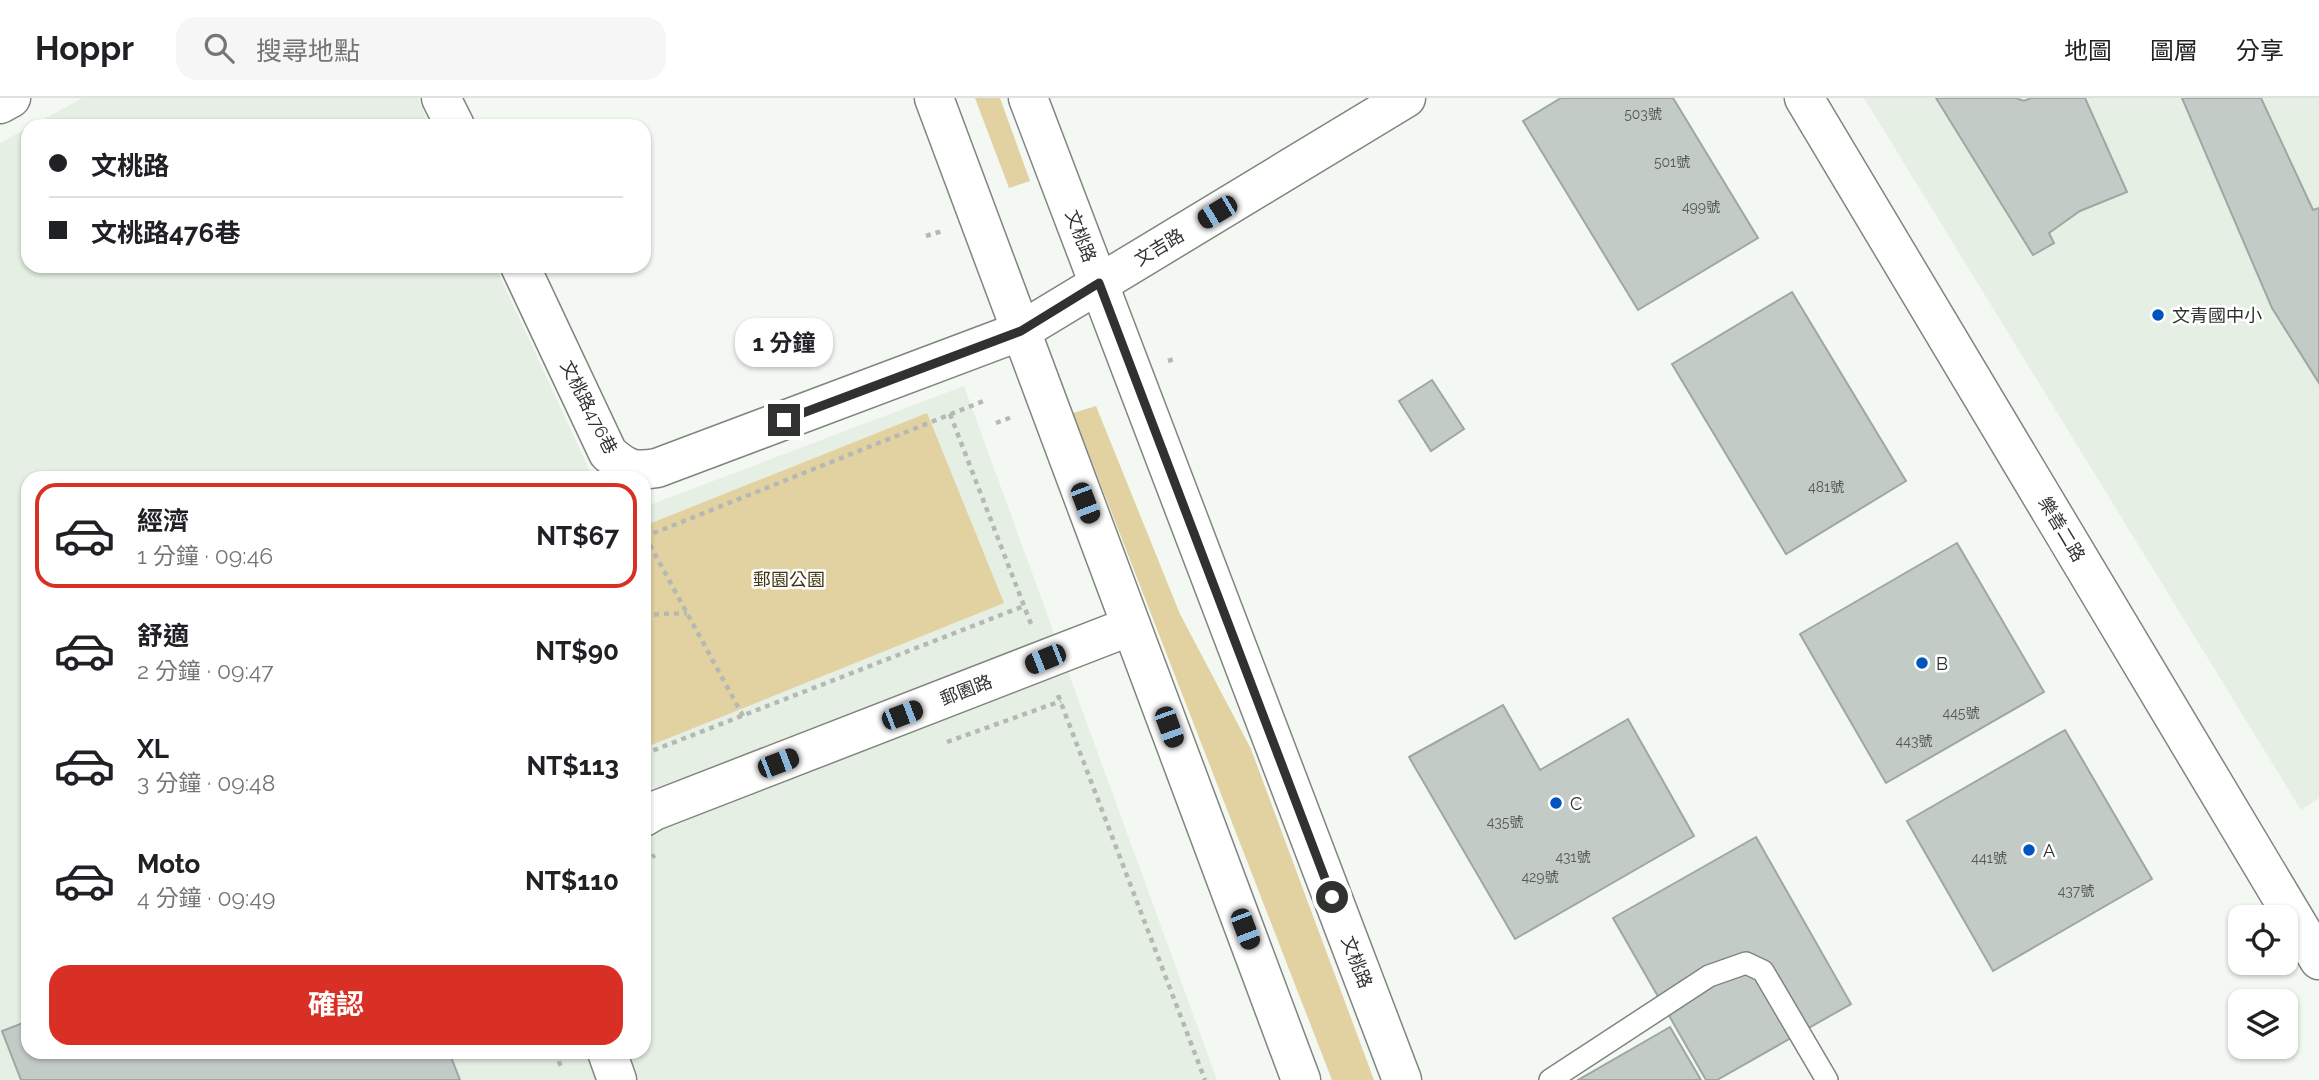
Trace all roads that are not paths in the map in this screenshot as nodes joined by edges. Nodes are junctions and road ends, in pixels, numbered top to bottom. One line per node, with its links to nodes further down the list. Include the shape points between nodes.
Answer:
1 (11, 98): 7 (street)
2 (442, 98): 8 (street)
3 (934, 98): 11 (street)
4 (1028, 98): 10 (street, 文桃路)
5 (1406, 98): 10 (street, 文吉路)
6 (1804, 98): 16 (street, 樂善二路)
7 (0, 104)
8 (452, 119)
9 (523, 273): 12 (street, 文桃路476巷, via 608,453)
10 (1099, 283): 11 (street, 文吉路); 20 (street, 文桃路)
11 (1021, 331): 13 (street, 文桃路476巷, via 657,468); 14 (street)
12 (637, 471)
13 (637, 471)
14 (1131, 626): 15 (street, 郵園路); 19 (street)
15 (651, 813)
16 (2319, 960)
17 (610, 1059): 18 (street)
18 (617, 1080)
19 (1301, 1080)
20 (1402, 1080)
21 (1550, 1080): 22 (lane, via 1709,976 1746,963 1763,971)
22 (1827, 1080)

